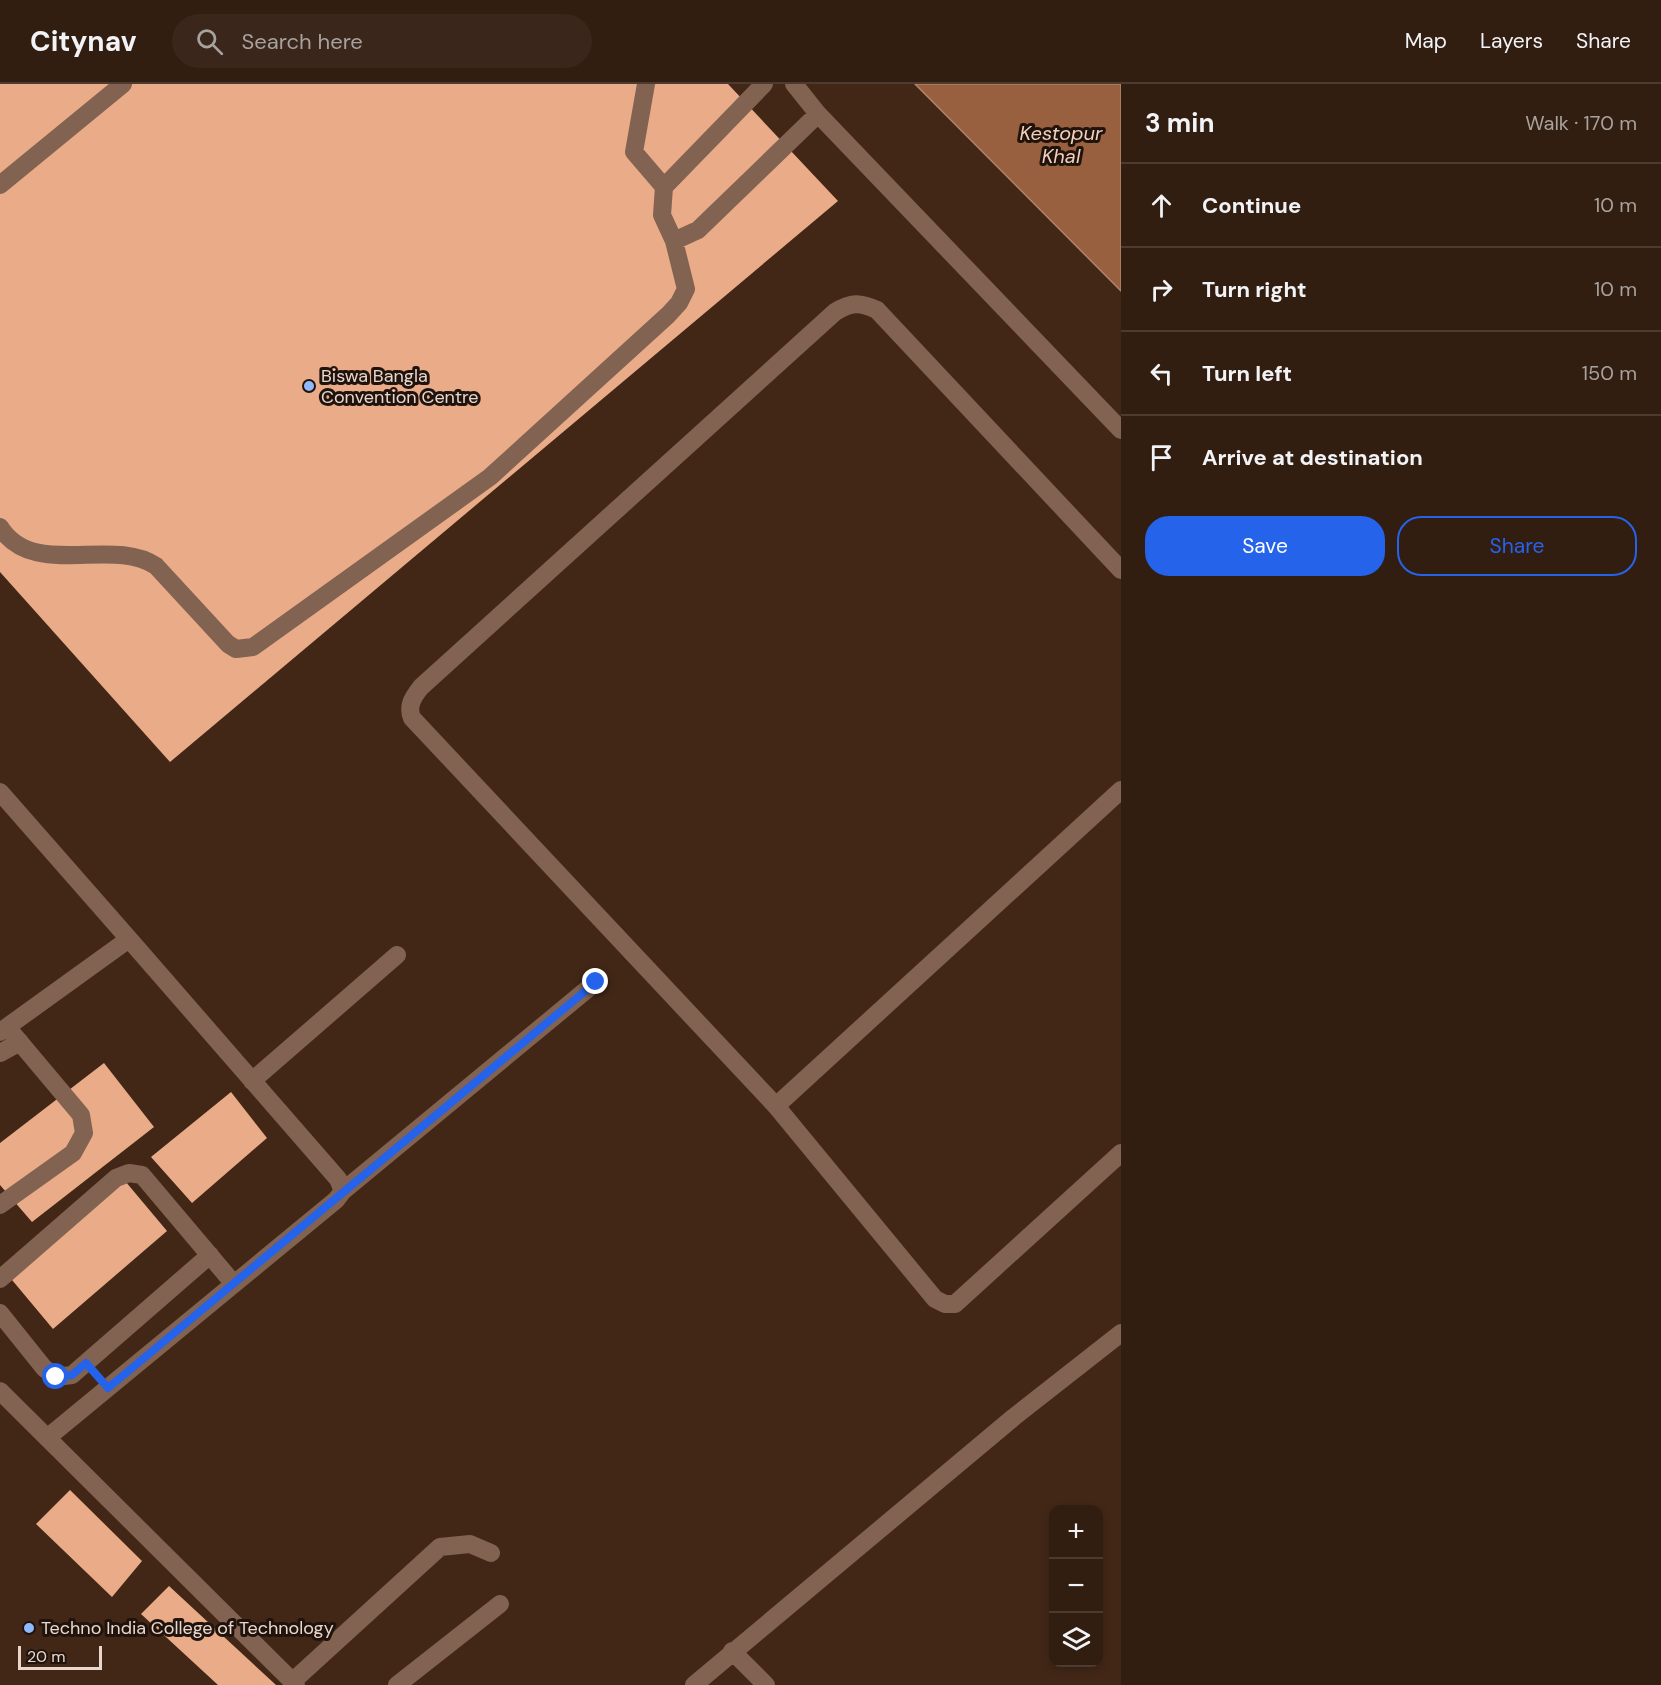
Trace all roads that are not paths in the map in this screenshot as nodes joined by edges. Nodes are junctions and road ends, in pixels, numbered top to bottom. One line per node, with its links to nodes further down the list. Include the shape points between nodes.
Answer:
1 (123, 84): 6 (street)
2 (646, 84): 7 (street, via 634,152)
3 (764, 84): 7 (street)
4 (794, 84): 5 (street)
5 (818, 114): 8 (street, via 698,230); 9 (street)
6 (0, 185)
7 (664, 187): 8 (street, via 662,215)
8 (675, 241): 10 (street, via 686,289 668,315 490,477 253,647 236,649 228,644 144,557 48,555 6,537)
9 (1121, 430)
10 (0, 527)
11 (1121, 570): 21 (street, via 877,310 864,304 848,304 413,698 409,710 412,718)
12 (1121, 790): 21 (street)
13 (0, 792): 14 (street)
14 (129, 939): 17 (street); 20 (street)
15 (397, 955): 20 (street)
16 (596, 982): 23 (street)
17 (3, 1029): 18 (street)
18 (20, 1042): 19 (street); 24 (street, via 81,1115 84,1133 73,1153)
19 (0, 1053)
20 (252, 1081): 23 (street, via 338,1179)
21 (776, 1107): 22 (street, via 935,1299 945,1304 955,1304)
22 (1121, 1153)
23 (343, 1191): 27 (street)
24 (0, 1205)
25 (210, 1256): 26 (street, via 142,1175 129,1173 116,1178); 27 (street); 30 (street)
26 (0, 1279)
27 (234, 1284): 31 (street)
28 (0, 1313): 30 (street, via 44,1368 56,1377 72,1375)
29 (1121, 1335): 36 (street, via 1014,1417)
30 (86, 1363): 31 (street)
31 (108, 1388): 33 (street)
32 (0, 1391): 33 (street)
33 (47, 1438): 37 (street)
34 (492, 1553): 37 (street, via 470,1544 440,1547)
35 (500, 1604): 38 (street)
36 (732, 1651): 39 (street); 40 (street)
37 (294, 1683)
38 (397, 1685)
39 (694, 1685)
40 (766, 1685)

